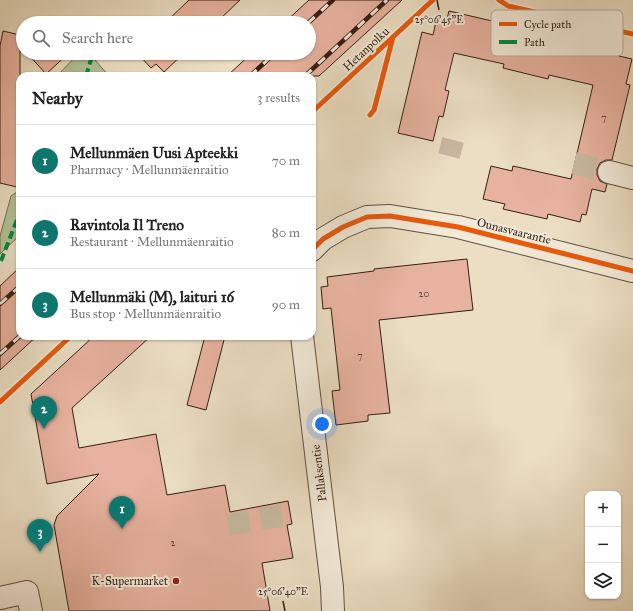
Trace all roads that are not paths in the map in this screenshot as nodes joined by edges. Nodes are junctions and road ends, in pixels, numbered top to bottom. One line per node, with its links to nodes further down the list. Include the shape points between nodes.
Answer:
1 (609, 172): 2 (street)
2 (633, 178)
3 (316, 246): 4 (street, Ounasvaarantie, via 343,227 367,217 390,216 458,227)
4 (633, 271)
5 (302, 340): 8 (street, Pallaksentie)
6 (0, 598): 7 (street)
7 (29, 602)
8 (334, 611)

